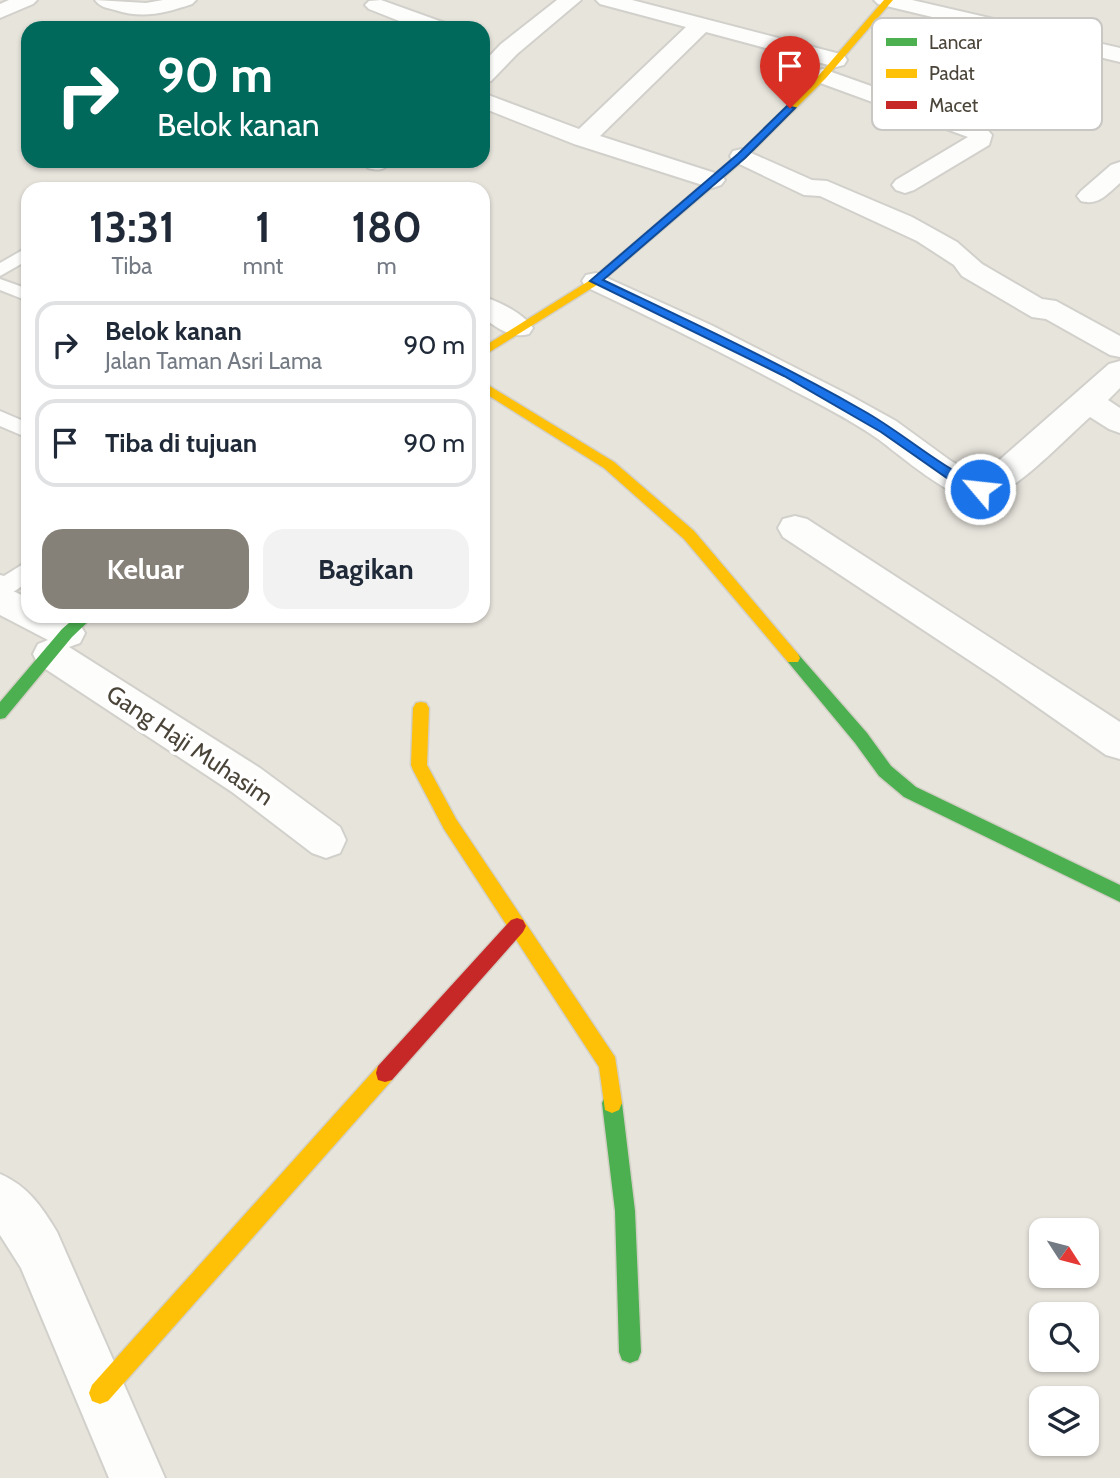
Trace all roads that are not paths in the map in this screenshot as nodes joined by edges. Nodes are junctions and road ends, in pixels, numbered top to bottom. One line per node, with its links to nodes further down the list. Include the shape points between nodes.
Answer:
1 (26, 0): 8 (street)
2 (106, 0): 3 (street, via 137,12)
3 (185, 0)
4 (570, 0): 15 (street)
5 (607, 0): 13 (street)
6 (888, 0): 9 (street); 10 (street)
7 (376, 5): 12 (street)
8 (0, 12)
9 (873, 18)
10 (964, 18)
11 (872, 19): 18 (street)
12 (419, 21)
13 (702, 24): 18 (street); 23 (street)
14 (490, 44): 15 (street)
15 (509, 50): 19 (street)
16 (1102, 51): 17 (street)
17 (1120, 55)
18 (830, 68): 20 (street); 24 (street)
19 (490, 69)
20 (872, 86)
21 (490, 103): 23 (street)
22 (973, 130): 27 (street, via 980,140)
23 (583, 139): 26 (street)
24 (741, 156): 26 (street); 37 (street, via 813,190 818,186 864,205 944,244 972,270 1013,296 1042,311 1046,307)
25 (1120, 170): 28 (street)
26 (712, 180): 31 (street)
27 (905, 185)
28 (1090, 196)
29 (21, 257): 30 (lane)
30 (0, 271)
31 (596, 281): 35 (street); 40 (street, via 788,374 980,489 992,485)
32 (0, 284): 33 (lane)
33 (21, 292)
34 (490, 310): 35 (street)
35 (519, 328): 36 (street)
36 (490, 347)
37 (1120, 348)
38 (1120, 371): 40 (street)
39 (490, 390): 55 (street, via 609,465 689,535 885,771 910,792)
40 (1088, 402): 42 (street)
41 (0, 418): 43 (lane)
42 (1120, 422)
43 (21, 428)
44 (795, 527): 53 (street)
45 (21, 574): 46 (lane, via 6,586)
46 (0, 583)
47 (0, 599): 48 (street, Gang Haji Muhasim)
48 (21, 610)
49 (46, 623): 50 (street, Gang Haji Muhasim)
50 (68, 634): 52 (street); 54 (street, Gang Haji Muhasim)
51 (421, 708): 56 (street, via 419,765 450,824)
52 (0, 713)
53 (1120, 743)
54 (326, 840)
55 (1120, 894)
56 (517, 926): 58 (street, via 608,1064 625,1211); 59 (street)
57 (0, 1199): 59 (street, via 23,1223 39,1251)
58 (630, 1352)
59 (100, 1393): 60 (street)
60 (136, 1478)

